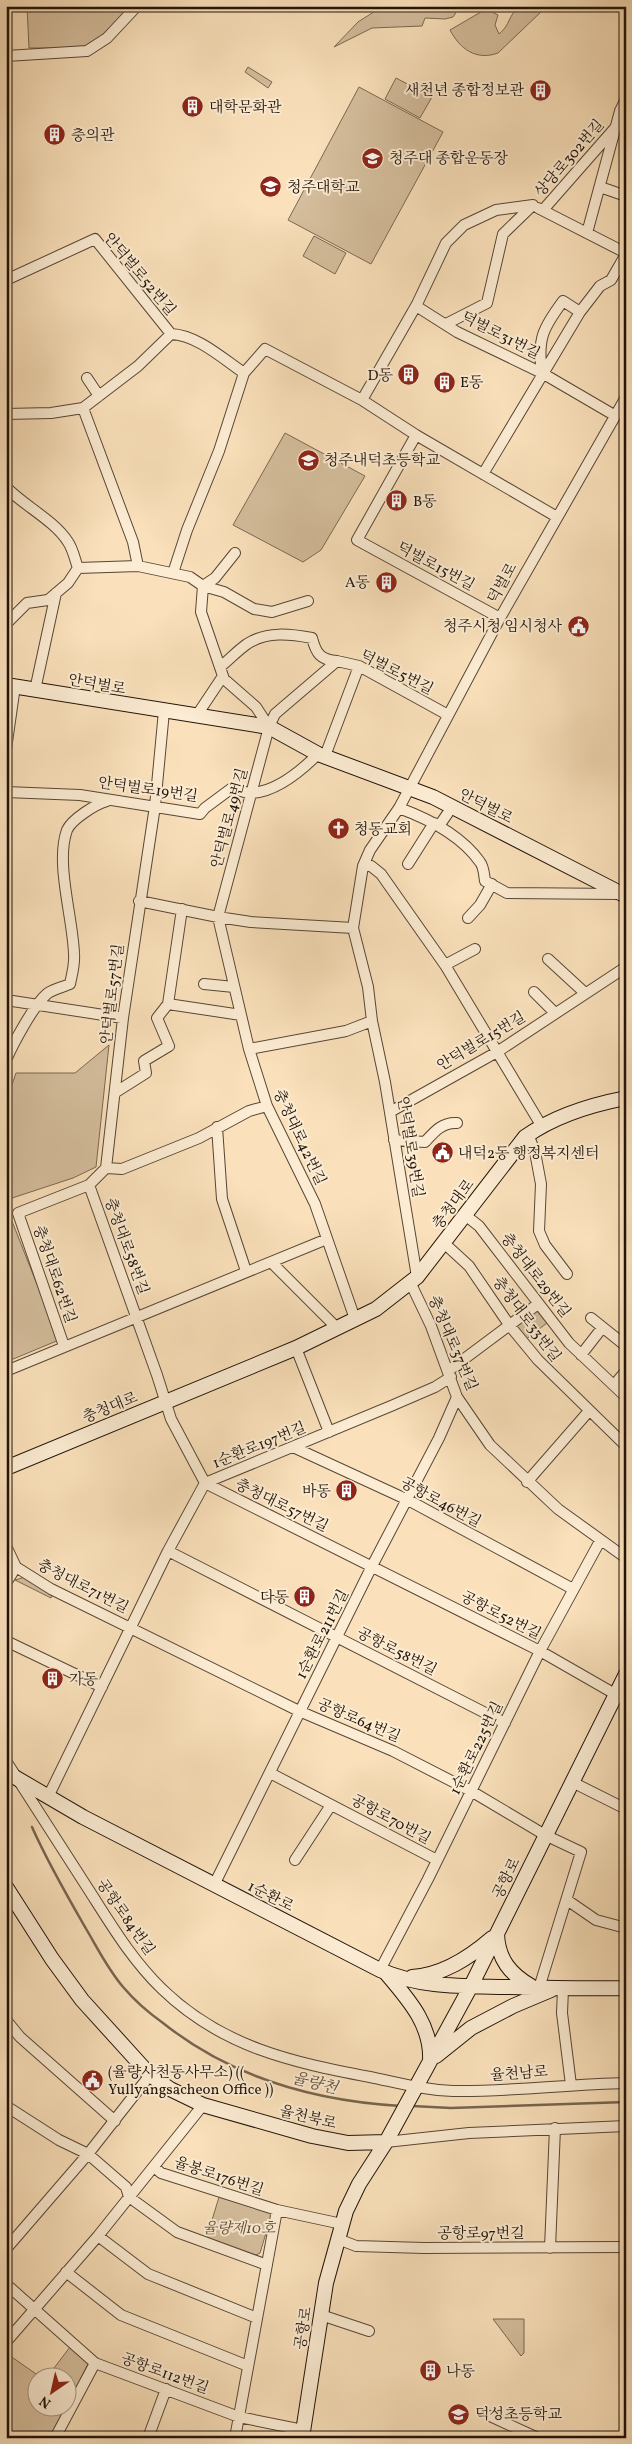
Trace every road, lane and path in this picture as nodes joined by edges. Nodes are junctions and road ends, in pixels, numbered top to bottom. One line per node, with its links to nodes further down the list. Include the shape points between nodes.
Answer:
1 (137, 6): 2 (street, via 107,38 87,51)
2 (6, 56)
3 (626, 99): 4 (street, 상당로302번길)
4 (617, 126): 5 (street, 상당로302번길); 8 (street, 상당로302번길)
5 (600, 187): 6 (street); 9 (street, 상당로302번길)
6 (626, 196)
7 (532, 205): 8 (street); 12 (street, via 496,210 464,225 446,243); 14 (street, 덕벌로31번길, via 504,234 487,303)
8 (543, 210): 9 (street)
9 (587, 233): 10 (street)
10 (626, 254): 13 (street, via 611,280 600,286)
11 (6, 280): 15 (street, 안덕벌로52번길, via 95,239)
12 (416, 306): 14 (street, 덕벌로31번길); 21 (street)
13 (580, 312): 17 (street); 17 (street, 덕벌로31번길, via 563,301 552,317 540,342)
14 (446, 324): 17 (street, 덕벌로31번길)
15 (171, 334): 16 (street, 안덕벌로52번길, via 192,339); 19 (street, via 138,366)
16 (244, 372): 21 (street, via 265,349); 32 (street, via 219,451)
17 (542, 373): 24 (street, 덕벌로31번길); 26 (street, 덕벌로31번길)
18 (87, 378): 19 (street)
19 (99, 396): 22 (street)
20 (626, 397): 24 (street, 덕벌로)
21 (362, 400): 25 (street)
22 (84, 408): 23 (street); 30 (street, via 133,542)
23 (6, 414)
24 (614, 415): 28 (street, 덕벌로)
25 (416, 436): 26 (street); 36 (street, 덕벌로15번길, via 357,540)
26 (483, 474): 28 (street)
27 (8, 490): 31 (street, via 36,510 68,542)
28 (557, 517): 36 (street, 덕벌로)
29 (235, 553): 33 (street, via 216,578)
30 (138, 566): 31 (street); 32 (street)
31 (78, 568): 34 (street)
32 (173, 572): 33 (street, via 190,577)
33 (203, 586): 35 (street, via 224,592 254,609 272,612); 40 (street, via 201,612)
34 (56, 593): 37 (street, via 48,600 27,603); 42 (street)
35 (308, 601)
36 (500, 618): 44 (street, 덕벌로)
37 (6, 624)
38 (337, 661): 39 (street, 덕벌로5번길); 40 (street, via 326,660 316,653 312,638 271,635 247,644); 46 (street, 덕벌로5번길, via 275,714)
39 (358, 666): 44 (street, 덕벌로5번길); 48 (street)
40 (221, 672): 45 (street); 46 (street, via 256,707)
41 (11, 686): 42 (street, 안덕벌로); 47 (street)
42 (35, 690): 43 (street, 안덕벌로)
43 (164, 711): 45 (street, 안덕벌로); 53 (street, 안덕벌로57번길)
44 (448, 715): 49 (street, 덕벌로)
45 (197, 716): 46 (street, 안덕벌로)
46 (269, 727): 48 (street, 안덕벌로); 51 (street, 안덕벌로49번길)
47 (6, 749)
48 (322, 755): 49 (street, 안덕벌로); 51 (street, 안덕벌로19번길, via 302,770)
49 (409, 786): 54 (street, 안덕벌로); 55 (street, 안덕벌로39번길)
50 (6, 792): 52 (street, 안덕벌로19번길)
51 (251, 793): 53 (street, 안덕벌로19번길, via 232,788 200,814); 63 (street, 안덕벌로49번길)
52 (111, 799): 53 (street, 안덕벌로19번길); 76 (street, via 95,804 68,829 64,848 74,954 70,984 50,992)
53 (155, 806): 61 (street, 안덕벌로57번길)
54 (452, 807): 56 (street); 60 (street, 안덕벌로)
55 (399, 808): 56 (street); 58 (street, 안덕벌로39번길)
56 (437, 825): 57 (street); 59 (street, via 481,863 485,881)
57 (408, 864)
58 (363, 866): 65 (street, 안덕벌로39번길); 68 (street, via 371,866 381,874)
59 (492, 884): 60 (street, via 507,893); 64 (street)
60 (624, 895)
61 (139, 901): 62 (street); 79 (street, 안덕벌로57번길)
62 (182, 908): 63 (street); 75 (street)
63 (218, 918): 65 (street); 71 (street, 충청대로42번길)
64 (468, 918)
65 (353, 928): 80 (street, 안덕벌로39번길, via 368,987)
66 (475, 949): 68 (street)
67 (548, 959): 73 (street)
68 (445, 965): 82 (street)
69 (626, 967): 73 (street, 안덕벌로15번길)
70 (204, 984): 71 (street)
71 (234, 987): 78 (street, 충청대로42번길)
72 (534, 992): 77 (street)
73 (585, 993): 77 (street, 안덕벌로15번길)
74 (6, 1000): 76 (street)
75 (168, 1004): 78 (street); 84 (street, via 157,1018 169,1046 144,1061 146,1073)
76 (39, 1005): 79 (street); 83 (street, via 13,1043)
77 (555, 1013): 82 (street, 안덕벌로15번길)
78 (241, 1015): 81 (street, 충청대로42번길)
79 (123, 1018): 84 (street, 안덕벌로57번길)
80 (372, 1021): 81 (street, via 346,1031); 87 (street, 안덕벌로39번길)
81 (249, 1049): 86 (street, 충청대로42번길)
82 (497, 1052): 87 (street, 안덕벌로15번길); 89 (street)
83 (6, 1060)
84 (116, 1092): 93 (street, 안덕벌로57번길)
85 (626, 1098): 89 (street, 충청대로, via 605,1102)
86 (267, 1106): 90 (street); 96 (street, 충청대로42번길, via 315,1204)
87 (390, 1112): 92 (street, 안덕벌로39번길)
88 (457, 1123): 92 (street, via 439,1127 425,1142)
89 (541, 1125): 91 (street, 충청대로)
90 (217, 1127): 93 (street, via 199,1138 122,1169); 99 (street, via 222,1199)
91 (528, 1134): 95 (street, 충청대로); 100 (street, via 536,1152 541,1184 539,1231 545,1245)
92 (394, 1140): 101 (street, 안덕벌로39번길)
93 (106, 1168): 94 (street, 충청대로62번길)
94 (88, 1185): 103 (street, 충청대로58번길); 109 (street, 충청대로62번길, via 18,1213)
95 (465, 1215): 97 (street, 충청대로); 102 (street, 충청대로29번길, via 479,1226)
96 (327, 1239): 98 (street); 105 (street, 충청대로42번길)
97 (444, 1243): 101 (street, 충청대로); 106 (street, 충청대로33번길, via 469,1266)
98 (271, 1262): 99 (street); 107 (street)
99 (246, 1271): 103 (street, 충청대로58번길)
100 (567, 1274)
101 (414, 1281): 105 (street, 충청대로, via 376,1309); 115 (street, 충청대로37번길)
102 (538, 1304): 106 (street, 1순환로197번길); 112 (street, 충청대로29번길)
103 (136, 1317): 109 (street, 충청대로58번길); 119 (street, 충청대로58번길)
104 (591, 1318): 108 (street)
105 (355, 1319): 107 (street, 충청대로)
106 (510, 1326): 115 (street, 1순환로197번길); 120 (street, 충청대로33번길, via 555,1379)
107 (337, 1328): 111 (street, 충청대로)
108 (602, 1328): 110 (street); 112 (street)
109 (64, 1346): 113 (street, 충청대로62번길)
110 (626, 1346)
111 (296, 1348): 119 (street, 충청대로); 121 (street)
112 (581, 1355): 116 (street, 충청대로29번길)
113 (6, 1371)
114 (626, 1372): 116 (street)
115 (450, 1374): 117 (street, 충청대로37번길); 121 (street, 1순환로197번길, via 436,1387)
116 (614, 1385): 118 (street, 충청대로29번길)
117 (458, 1397): 125 (street, 충청대로37번길, via 490,1445); 127 (street, 1순환로211번길)
118 (626, 1397)
119 (164, 1403): 124 (street, 충청대로); 126 (street)
120 (589, 1411): 122 (street, 충청대로33번길); 125 (street)
121 (328, 1432): 123 (street, 1순환로197번길)
122 (626, 1446)
123 (293, 1447): 126 (street, 1순환로197번길); 127 (street, 공항로46번길)
124 (6, 1468)
125 (527, 1482): 128 (street, 충청대로37번길)
126 (205, 1484): 130 (street, 1순환로197번길); 132 (street, 충청대로57번길)
127 (408, 1500): 132 (street, 1순환로211번길); 135 (street, 공항로46번길)
128 (600, 1541): 131 (street, 충청대로37번길); 135 (street, 1순환로225번길)
129 (6, 1546): 133 (street, 충청대로71번길)
130 (168, 1551): 136 (street, 1순환로197번길); 137 (street, 공항로58번길)
131 (626, 1558)
132 (372, 1566): 137 (street, 1순환로211번길); 139 (street, 공항로52번길)
133 (16, 1567): 134 (street); 136 (street, 충청대로71번길, via 51,1589)
134 (6, 1583)
135 (573, 1589): 139 (street, 1순환로225번길)
136 (131, 1628): 141 (street, 1순환로197번길); 143 (street, 공항로64번길)
137 (337, 1637): 143 (street, 1순환로211번길); 144 (street, 공항로58번길)
138 (6, 1641): 141 (street)
139 (540, 1651): 142 (street, 공항로52번길); 144 (street, 1순환로225번길)
140 (626, 1674): 142 (street, 공항로)
141 (102, 1687): 150 (street, 1순환로197번길)
142 (615, 1694): 148 (street, 공항로)
143 (300, 1711): 146 (street, 1순환로211번길); 149 (street, 공항로64번길, via 393,1751)
144 (505, 1723): 149 (street, 1순환로225번길)
145 (6, 1761): 147 (street, 공항로84번길)
146 (270, 1772): 151 (street, 공항로70번길); 156 (street, 1순환로211번길)
147 (12, 1776): 150 (street, 1순환로); 171 (street, 공항로84번길, via 131,1954 162,1989 197,2018 231,2038 273,2056)
148 (572, 1782): 152 (street); 153 (street, 공항로)
149 (471, 1791): 153 (street, 공항로64번길); 155 (street, 1순환로225번길)
150 (48, 1797): 156 (street, 1순환로)
151 (331, 1805): 154 (street, 공항로70번길); 155 (street, 공항로70번길)
152 (626, 1809)
153 (545, 1835): 158 (street, via 582,1852); 160 (street, 공항로)
154 (295, 1860)
155 (437, 1860): 161 (street, 1순환로225번길)
156 (214, 1885): 161 (street, 1순환로)
157 (8, 1894): 168 (street, 율천북로, via 82,2000)
158 (567, 1900): 159 (street, via 596,1920); 163 (street)
159 (626, 1928)
160 (497, 1934): 161 (street, via 468,1958 442,1971 408,1977); 162 (street, 공항로); 163 (street, via 500,1954 511,1972)
161 (382, 1971): 162 (street, 1순환로, via 421,1983); 167 (street, via 404,1994 424,2025)
162 (471, 1986): 163 (street, 1순환로); 167 (street, 공항로)
163 (536, 1988): 165 (street, 1순환로)
164 (626, 1988): 165 (street, 1순환로)
165 (559, 1989): 167 (street, via 513,2006 471,2028); 170 (street)
166 (6, 2020): 174 (street, via 20,2037)
167 (430, 2061): 171 (street, 공항로)
168 (150, 2075): 172 (street, 율천북로); 174 (street)
169 (626, 2083): 170 (street, 율천남로)
170 (571, 2085): 171 (street, 율천남로, via 513,2090)
171 (413, 2091): 177 (street, 공항로)
172 (203, 2105): 177 (street, 율천북로, via 312,2136 348,2142); 179 (street, 율봉로176번길)
173 (6, 2106): 178 (street, via 59,2140)
174 (115, 2121): 178 (street)
175 (626, 2126): 176 (street, 율천북로)
176 (555, 2128): 177 (street, 율천북로); 186 (street)
177 (389, 2136): 182 (street, 공항로, via 359,2184)
178 (88, 2154): 180 (street, via 126,2187); 187 (street)
179 (154, 2167): 180 (street, 율봉로176번길); 181 (street, 율봉로176번길)
180 (129, 2197): 183 (street, 율봉로176번길); 188 (street, via 177,2232)
181 (277, 2210): 182 (street); 188 (street)
182 (342, 2224): 184 (street, 공항로)
183 (98, 2236): 189 (street, 율봉로176번길); 193 (street, via 148,2274)
184 (338, 2239): 186 (street, 공항로97번길, via 356,2246); 192 (street, 공항로)
185 (626, 2247): 186 (street, 공항로97번길)
186 (550, 2248)
187 (6, 2249)
188 (266, 2265): 193 (street)
189 (66, 2272): 191 (street, 율봉로176번길); 197 (street, via 121,2315)
190 (6, 2284): 191 (street, 공항로112번길)
191 (35, 2309): 195 (street, 율봉로176번길); 196 (street, 공항로112번길)
192 (321, 2315): 194 (street); 201 (street, 공항로)
193 (257, 2318): 197 (street)
194 (369, 2331)
195 (6, 2342)
196 (95, 2363): 198 (street, 공항로112번길); 202 (street)
197 (248, 2366): 200 (street)
198 (166, 2389): 200 (street, 공항로112번길); 203 (street)
199 (490, 2416): 205 (street)
200 (238, 2417): 201 (street, 공항로112번길); 204 (street)
201 (303, 2434)
202 (55, 2438)
203 (148, 2438)
204 (235, 2438)
205 (538, 2438)

